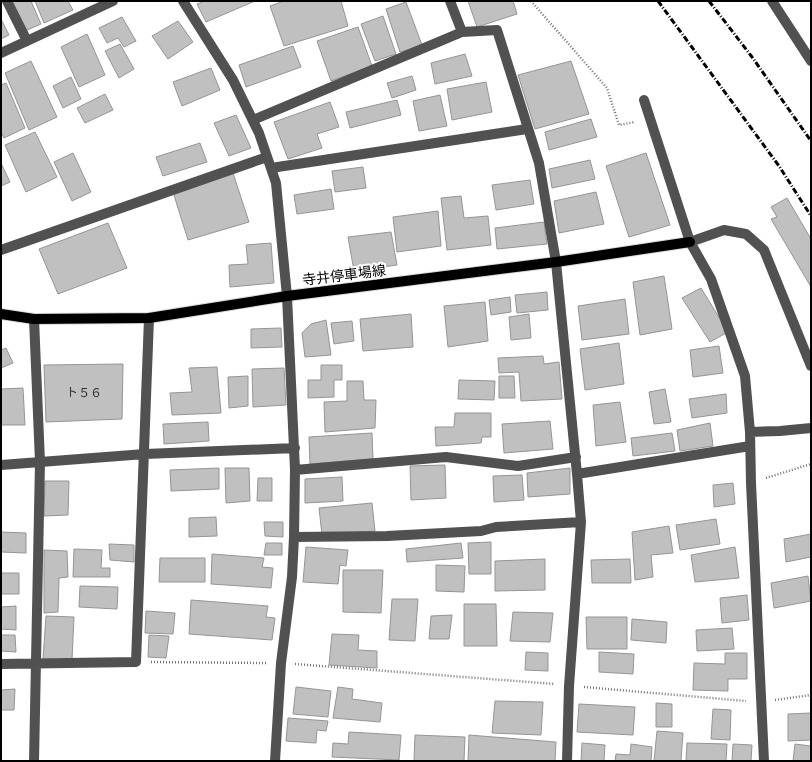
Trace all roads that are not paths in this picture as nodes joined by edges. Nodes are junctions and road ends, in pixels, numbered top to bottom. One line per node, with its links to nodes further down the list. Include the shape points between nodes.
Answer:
1 (7, 1): 7 (street)
2 (113, 1): 7 (street)
3 (184, 1): 11 (street, via 233,80)
4 (450, 1): 6 (street)
5 (772, 1): 9 (street)
6 (462, 32): 11 (street); 12 (street, via 498,30)
7 (27, 41): 8 (street)
8 (1, 53)
9 (811, 62)
10 (644, 100): 15 (street)
11 (253, 120): 13 (street)
12 (527, 129): 14 (street); 17 (street, via 539,163)
13 (267, 157): 14 (street); 16 (street)
14 (271, 168): 18 (street, via 276,183)
15 (690, 242): 17 (main road, 寺井停車場線); 22 (street, via 724,230 746,234 764,250); 24 (street, via 711,279 745,376)
16 (1, 250)
17 (556, 262): 18 (main road, 寺井停車場線); 28 (street)
18 (287, 296): 20 (main road, 寺井停車場線); 26 (street)
19 (1, 314): 21 (main road, 寺井停車場線)
20 (149, 318): 21 (main road, 寺井停車場線); 27 (street)
21 (34, 319): 29 (street)
22 (811, 366)
23 (811, 428): 24 (street)
24 (750, 432): 25 (street)
25 (750, 446): 32 (street); 40 (street)
26 (295, 448): 27 (street); 31 (street)
27 (145, 454): 29 (street); 35 (street, via 136,662)
28 (576, 457): 31 (street, via 518,466 446,457); 32 (street)
29 (40, 462): 30 (street); 35 (street)
30 (1, 465)
31 (295, 470): 34 (street)
32 (577, 474): 33 (street)
33 (581, 522): 34 (street, via 387,536); 39 (street, via 569,686)
34 (294, 537): 38 (street, via 292,577 281,663)
35 (36, 663): 36 (street); 37 (street)
36 (1, 664)
37 (34, 761)
38 (275, 761)
39 (567, 761)
40 (764, 761)

